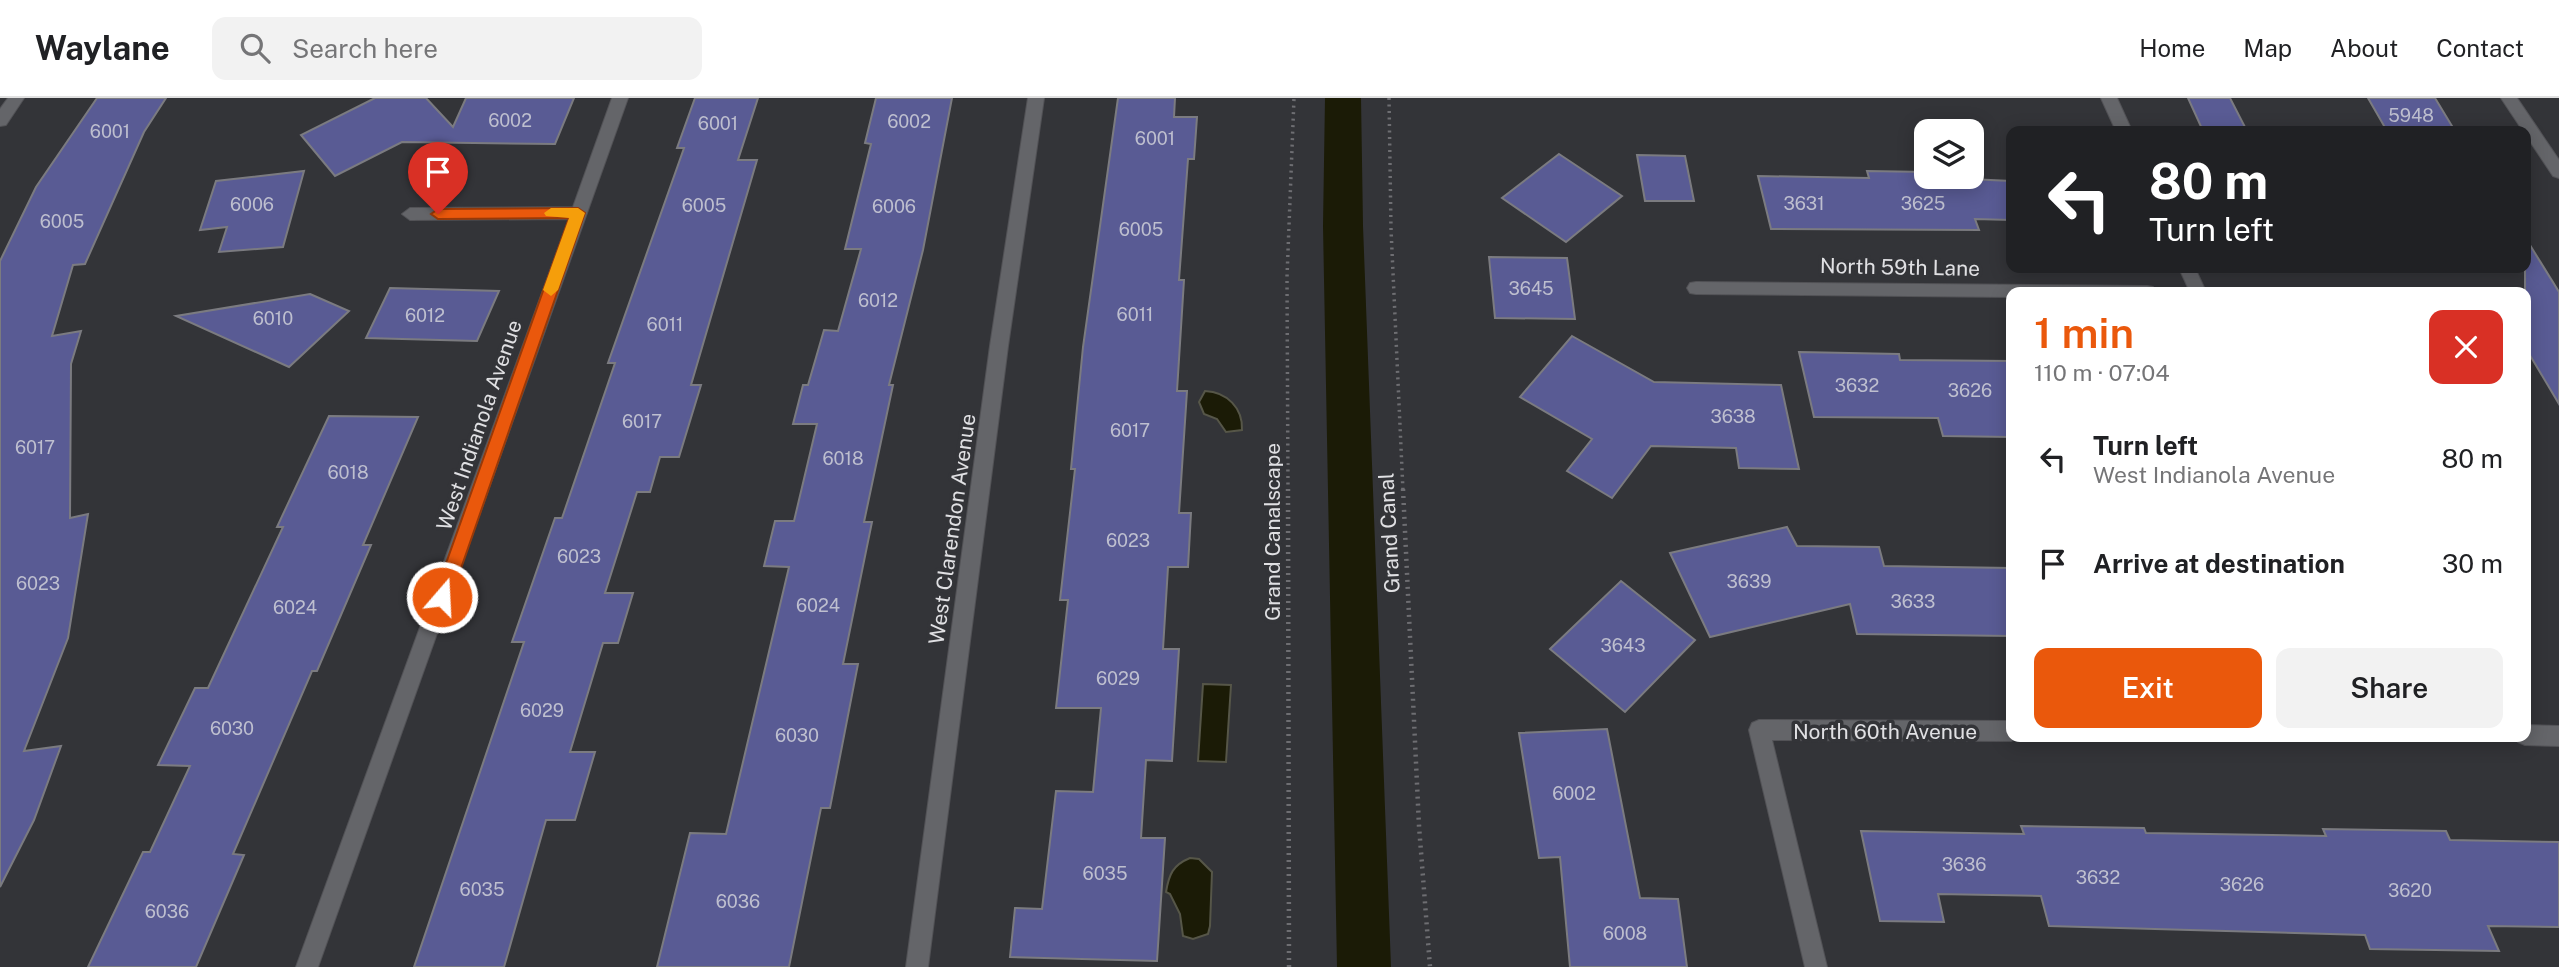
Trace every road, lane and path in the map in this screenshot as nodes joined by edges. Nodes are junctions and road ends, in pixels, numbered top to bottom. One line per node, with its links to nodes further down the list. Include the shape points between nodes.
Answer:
1 (16, 98): 8 (street)
2 (620, 98): 13 (street, West Indianola Avenue)
3 (1036, 98): 21 (street, West Clarendon Avenue)
4 (1294, 98): 22 (path, Grand Canalscape, via 1287,277)
5 (1389, 98): 23 (path, Grand Canal, via 1418,812)
6 (2109, 98): 9 (street)
7 (2509, 98): 10 (street)
8 (0, 121)
9 (2122, 126)
10 (2528, 126)
11 (2531, 131): 12 (street)
12 (2559, 172)
13 (578, 213): 14 (street); 20 (street, West Indianola Avenue)
14 (410, 214)
15 (1696, 288): 16 (street, North 59th Lane)
16 (2006, 291)
17 (2006, 732): 24 (street, North 60th Avenue, via 1759,730)
18 (2531, 735): 19 (street)
19 (2559, 736)
20 (307, 967)
21 (917, 967)
22 (1290, 967)
23 (1430, 967)
24 (1815, 967)

